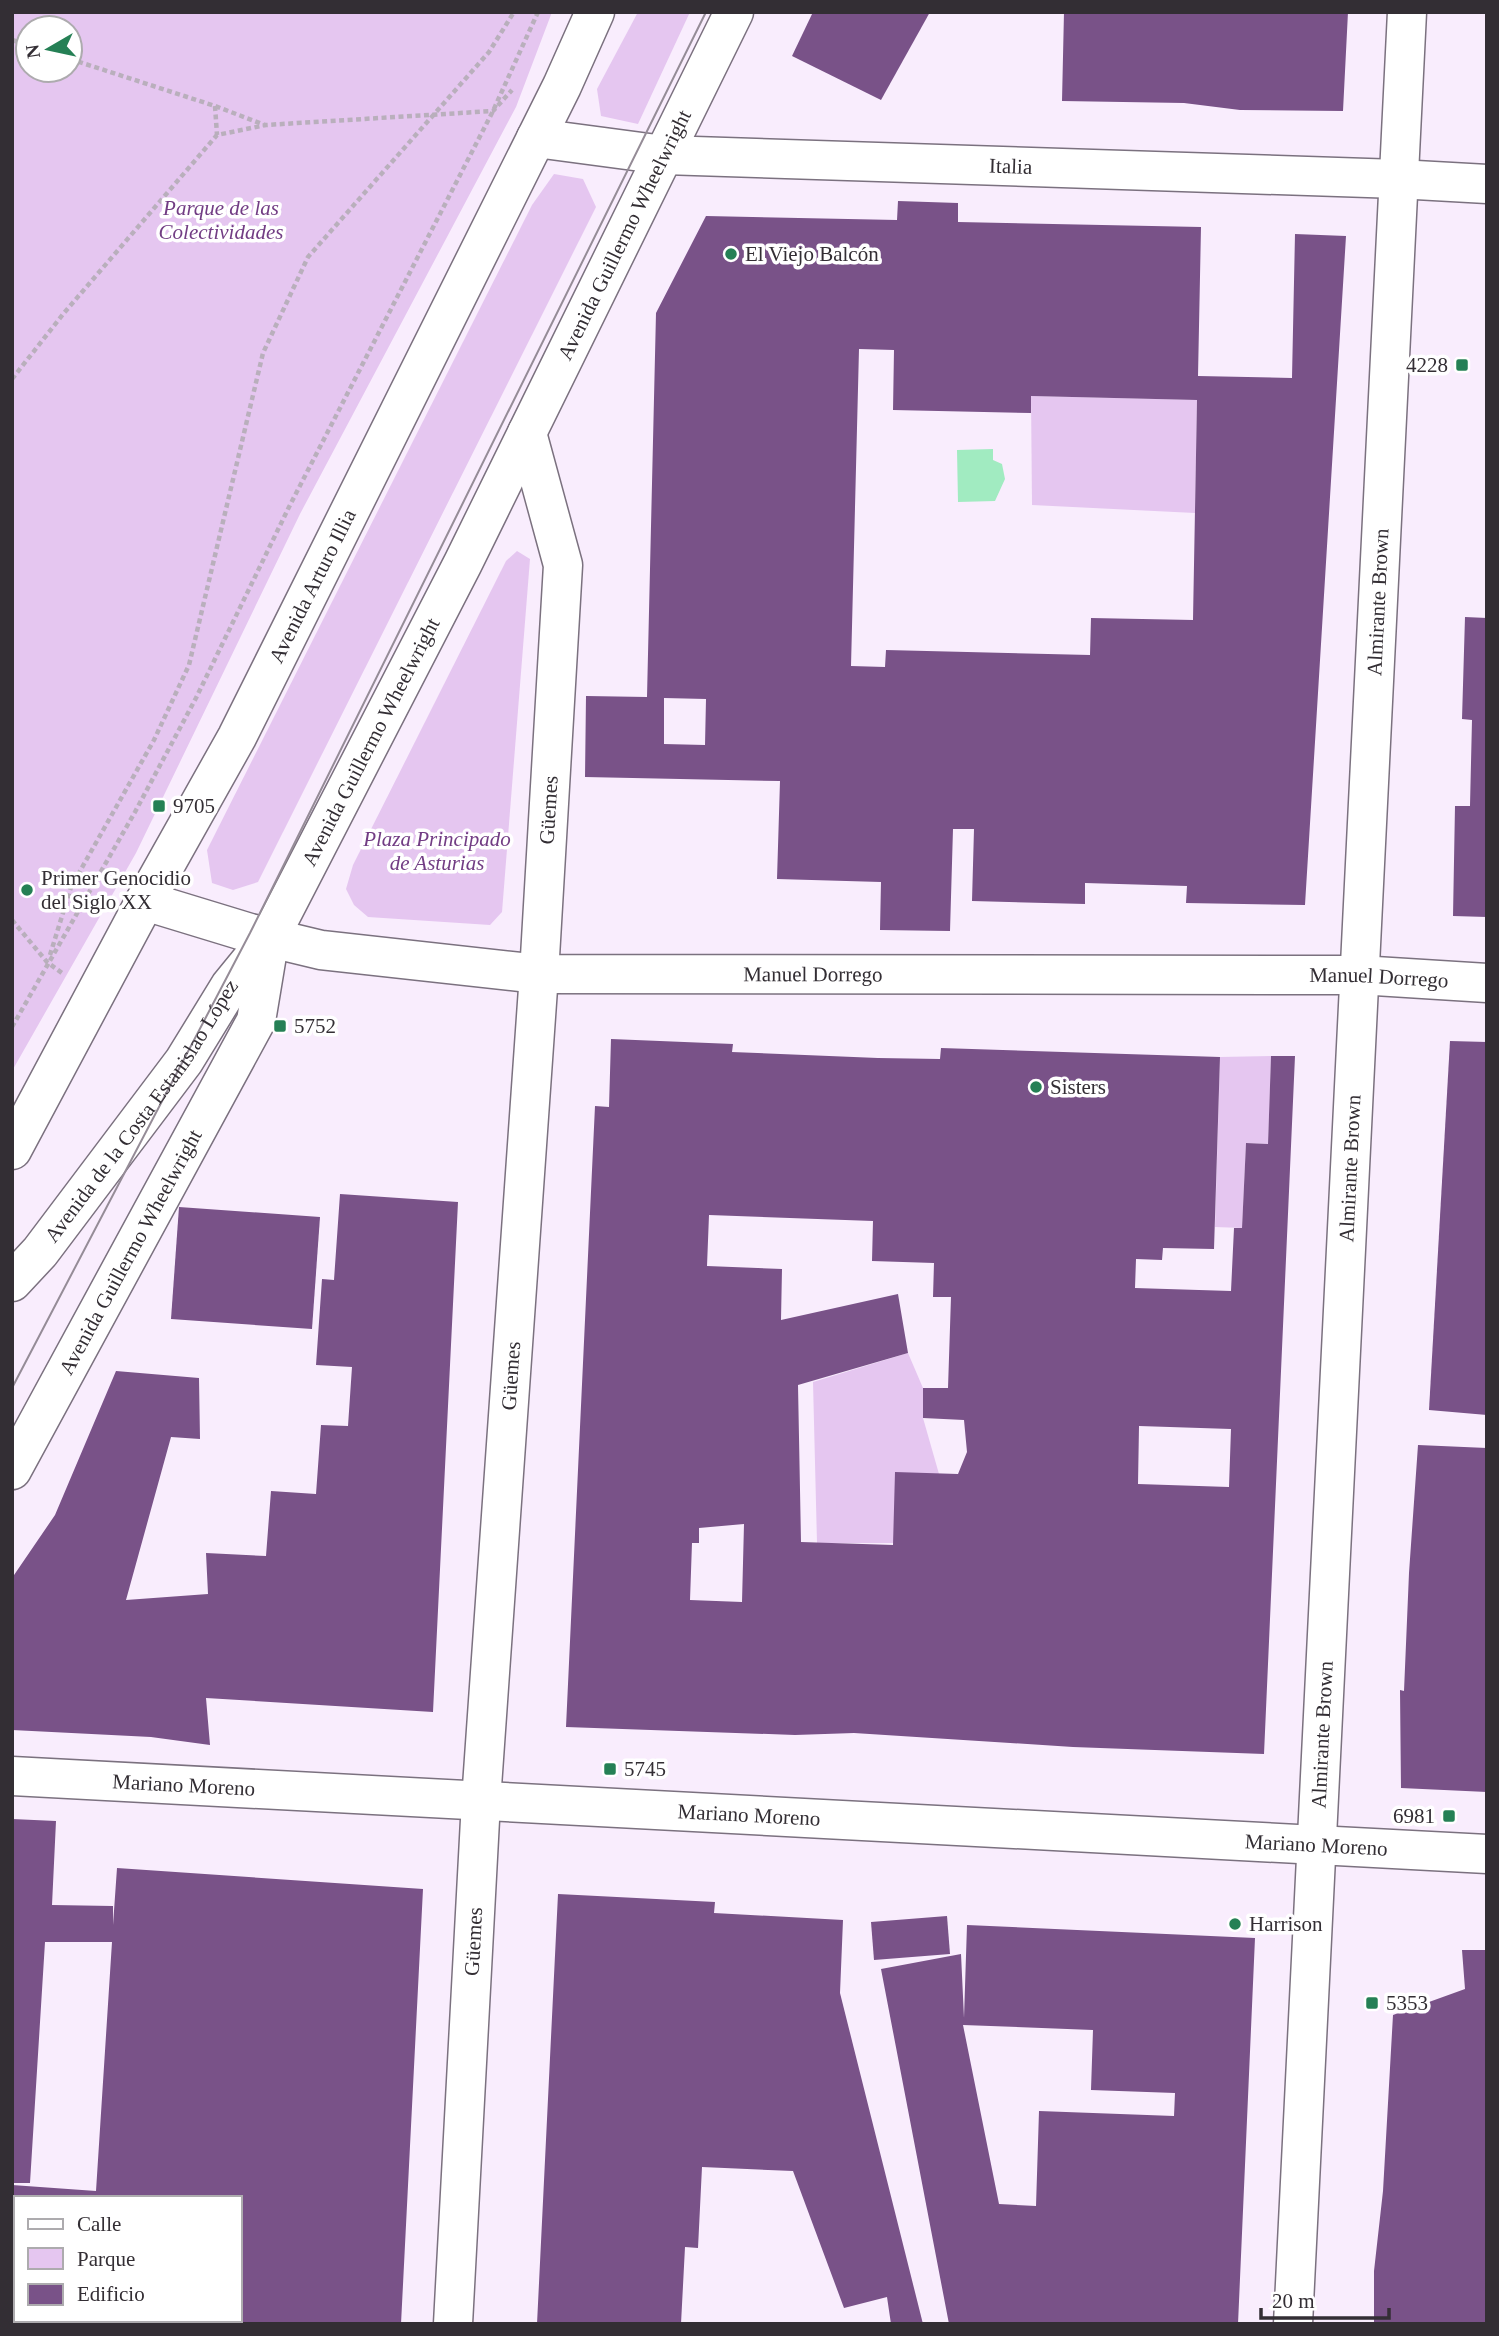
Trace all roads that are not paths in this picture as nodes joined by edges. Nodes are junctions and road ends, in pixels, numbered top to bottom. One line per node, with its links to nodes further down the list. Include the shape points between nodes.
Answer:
1 (596, 12): 4 (street, Avenida Arturo Illia)
2 (734, 12): 5 (street, Avenida Guillermo Wheelwright)
3 (1407, 12): 6 (street, Almirante Brown)
4 (536, 138): 5 (street, Italia); 9 (street, Avenida Arturo Illia, via 237,737)
5 (664, 155): 6 (street, Italia); 8 (street, Avenida Guillermo Wheelwright)
6 (1398, 179): 7 (street, Italia); 12 (street, Almirante Brown)
7 (1487, 184)
8 (527, 433): 10 (street, Avenida Guillermo Wheelwright); 11 (street, Güemes, via 563,565)
9 (145, 901): 10 (street, Manuel Dorrego); 14 (street, Avenida Arturo Illia)
10 (270, 937): 11 (street, Manuel Dorrego, via 321,950); 15 (street, Avenida de la Costa Estanislao López, via 230,986 184,1061 40,1252); 16 (street, Avenida Guillermo Wheelwright, via 256,1021)
11 (539, 974): 12 (street, Manuel Dorrego); 18 (street, Güemes)
12 (1359, 975): 13 (street, Manuel Dorrego); 19 (street, Almirante Brown)
13 (1487, 983)
14 (12, 1150)
15 (12, 1282)
16 (12, 1470)
17 (12, 1776): 18 (street, Mariano Moreno)
18 (481, 1801): 19 (street, Mariano Moreno); 21 (street, Güemes)
19 (1316, 1846): 20 (street, Mariano Moreno); 22 (street, Almirante Brown)
20 (1487, 1854)
21 (453, 2324)
22 (1293, 2324)

